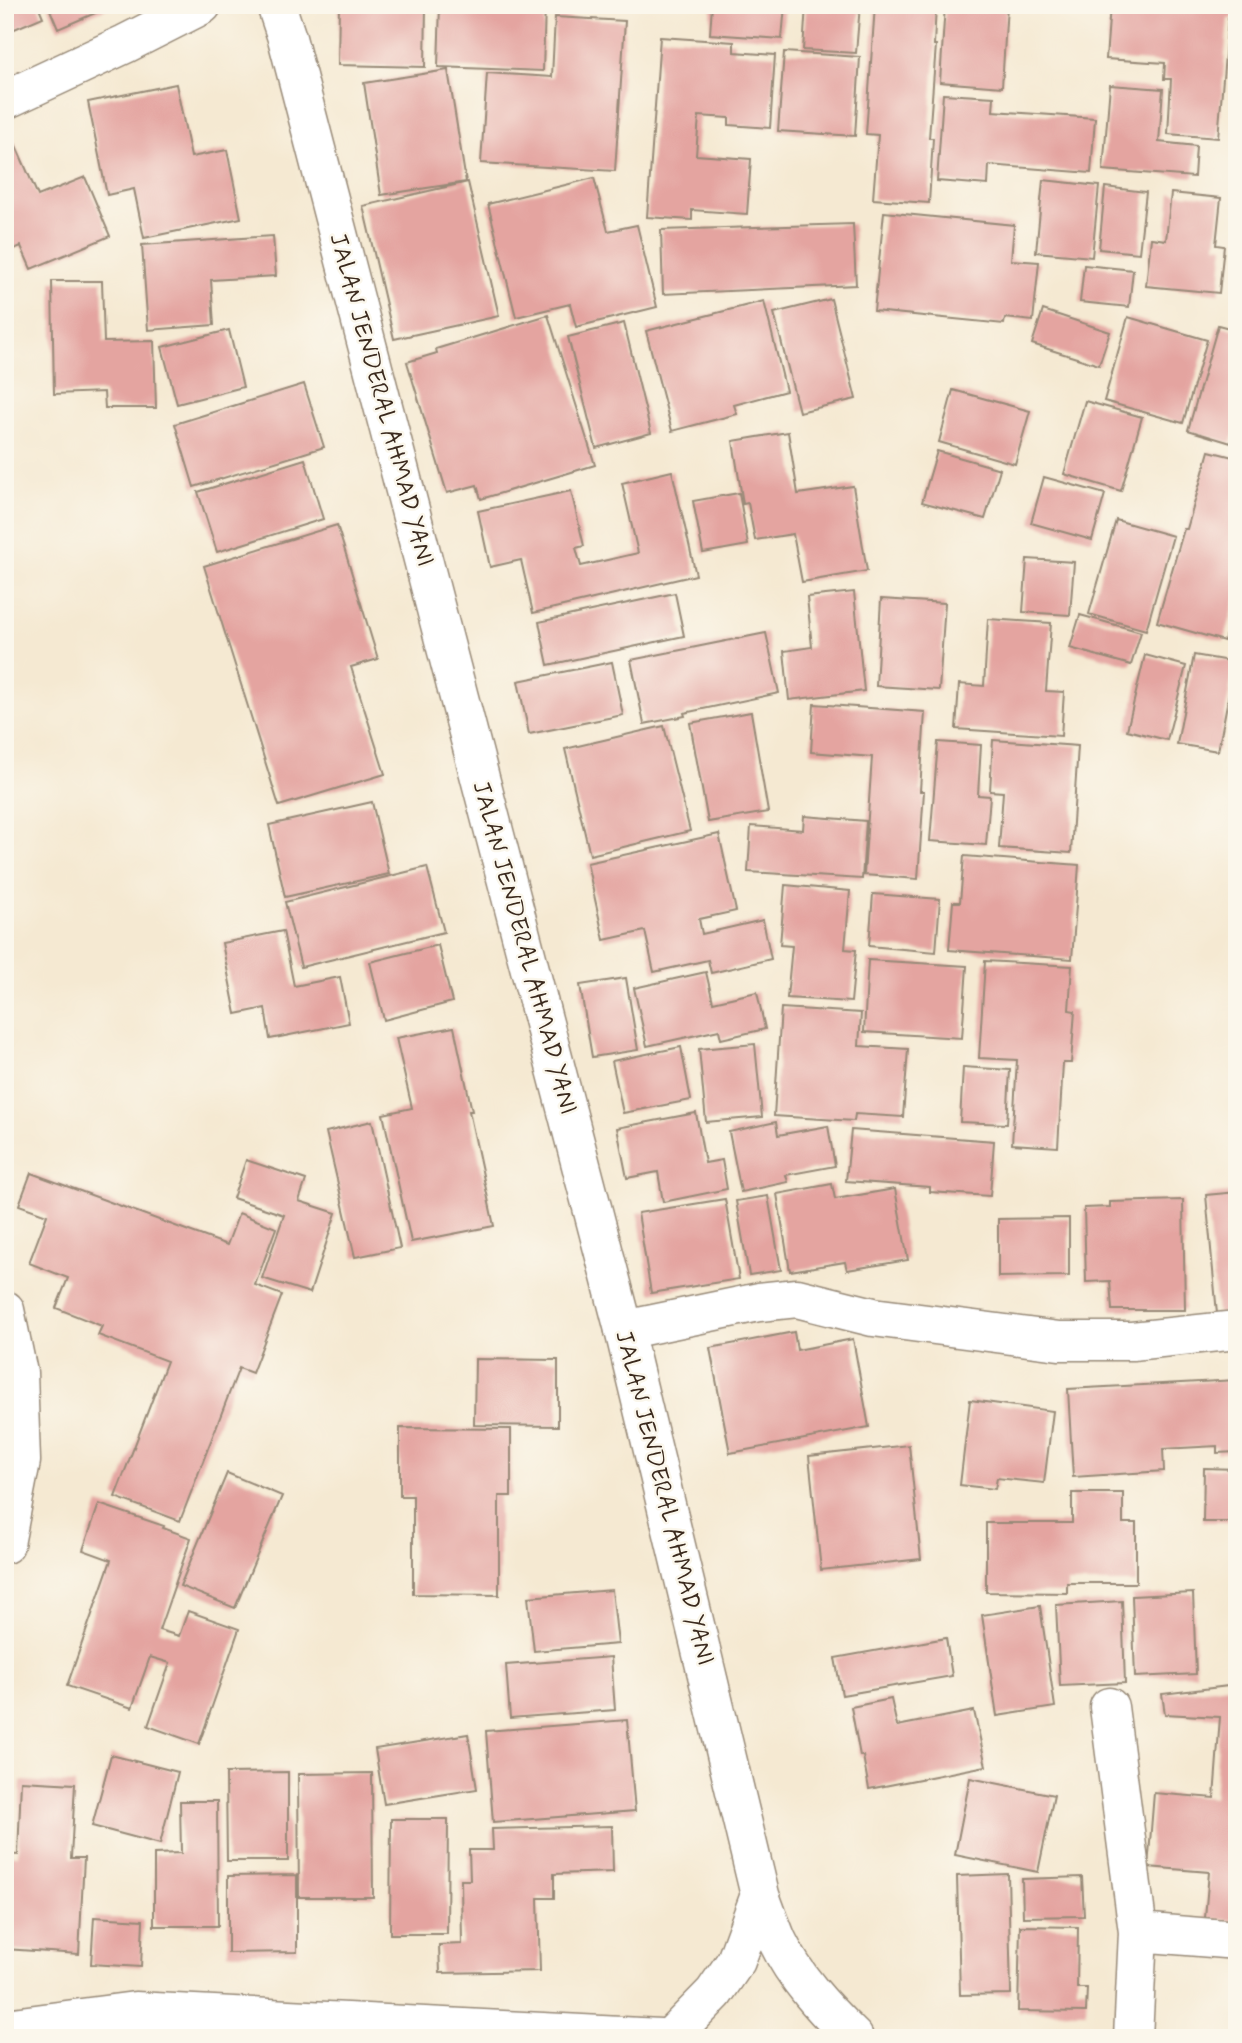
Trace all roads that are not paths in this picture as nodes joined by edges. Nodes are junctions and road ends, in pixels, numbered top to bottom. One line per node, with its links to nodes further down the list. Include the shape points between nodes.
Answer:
1 (202, 5): 3 (main road)
2 (276, 5): 6 (main road, JALAN JENDERAL AHMAD YANI)
3 (5, 100)
4 (5, 1310): 7 (main road, via 18,1373 22,1461)
5 (1237, 1330): 6 (main road, via 1132,1341 1059,1341 873,1317 796,1298)
6 (624, 1331): 9 (main road, JALAN JENDERAL AHMAD YANI)
7 (5, 1545)
8 (1110, 1707): 10 (main road)
9 (760, 1895): 15 (main road, via 736,1961 714,1993); 16 (main road, JALAN JENDERAL AHMAD YANI, via 778,1941 801,1980)
10 (1138, 1932): 11 (main road); 17 (main road)
11 (1237, 1940)
12 (5, 2028): 13 (main road)
13 (56, 2030): 14 (main road, via 135,2011)
14 (660, 2038)
15 (670, 2038)
16 (853, 2038)
17 (1133, 2038)

